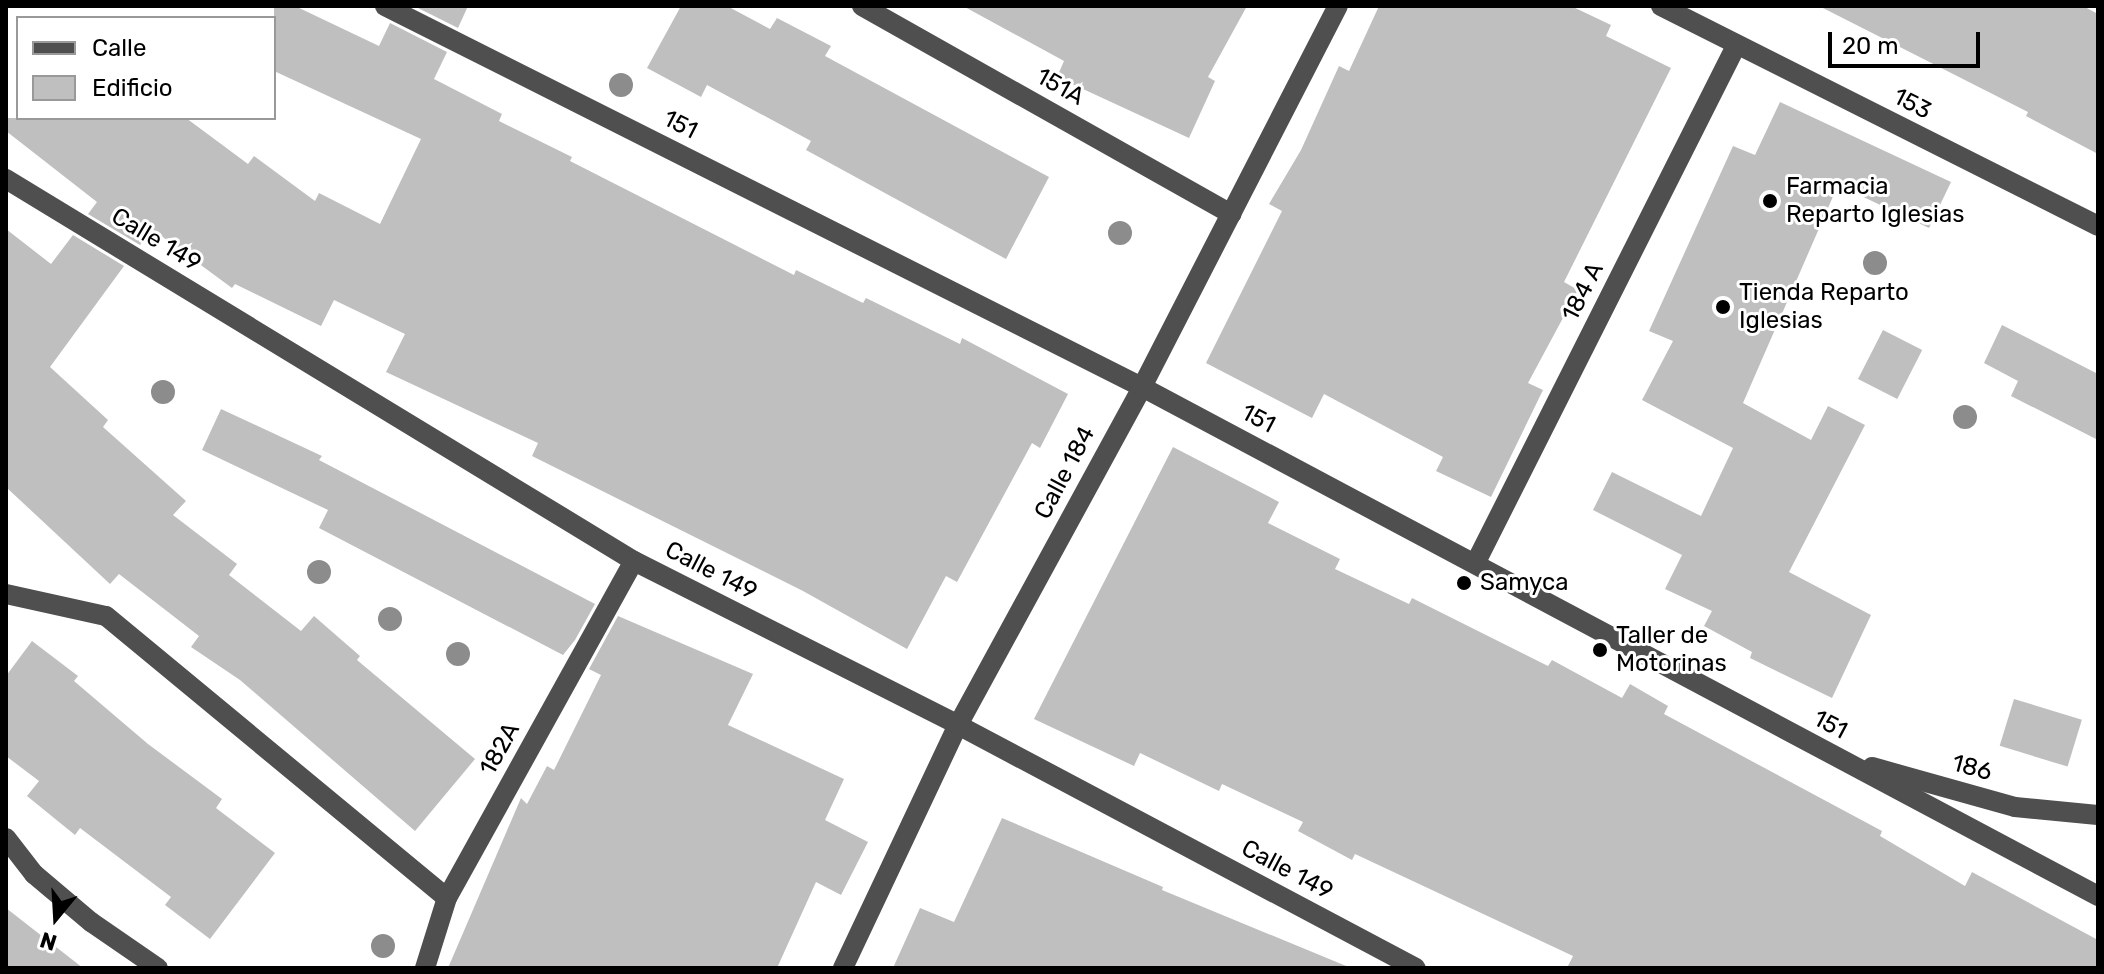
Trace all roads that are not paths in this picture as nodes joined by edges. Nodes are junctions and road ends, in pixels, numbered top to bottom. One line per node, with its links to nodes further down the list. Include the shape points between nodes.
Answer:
1 (385, 6): 9 (street, 151)
2 (862, 6): 7 (street, 151A)
3 (1338, 6): 7 (street, Calle 184)
4 (1661, 6): 5 (street, 153)
5 (1736, 46): 8 (street, 153); 11 (street, 184 A)
6 (6, 179): 10 (street, Calle 149)
7 (1231, 214): 9 (street, Calle 184)
8 (2098, 226)
9 (1142, 387): 11 (street, 151); 13 (street, Calle 184)
10 (634, 561): 13 (street, Calle 149); 18 (street, 182А)
11 (1476, 562): 14 (street, 151)
12 (6, 594): 18 (street, via 106,616)
13 (958, 725): 21 (street, Calle 184); 22 (street, Calle 149)
14 (1834, 757): 15 (street, 186, via 2015,807); 17 (street, 151)
15 (2098, 815)
16 (6, 838): 19 (street, via 34,874)
17 (2098, 896)
18 (447, 898): 20 (street, 182А)
19 (158, 968)
20 (425, 968)
21 (843, 968)
22 (1416, 968)

